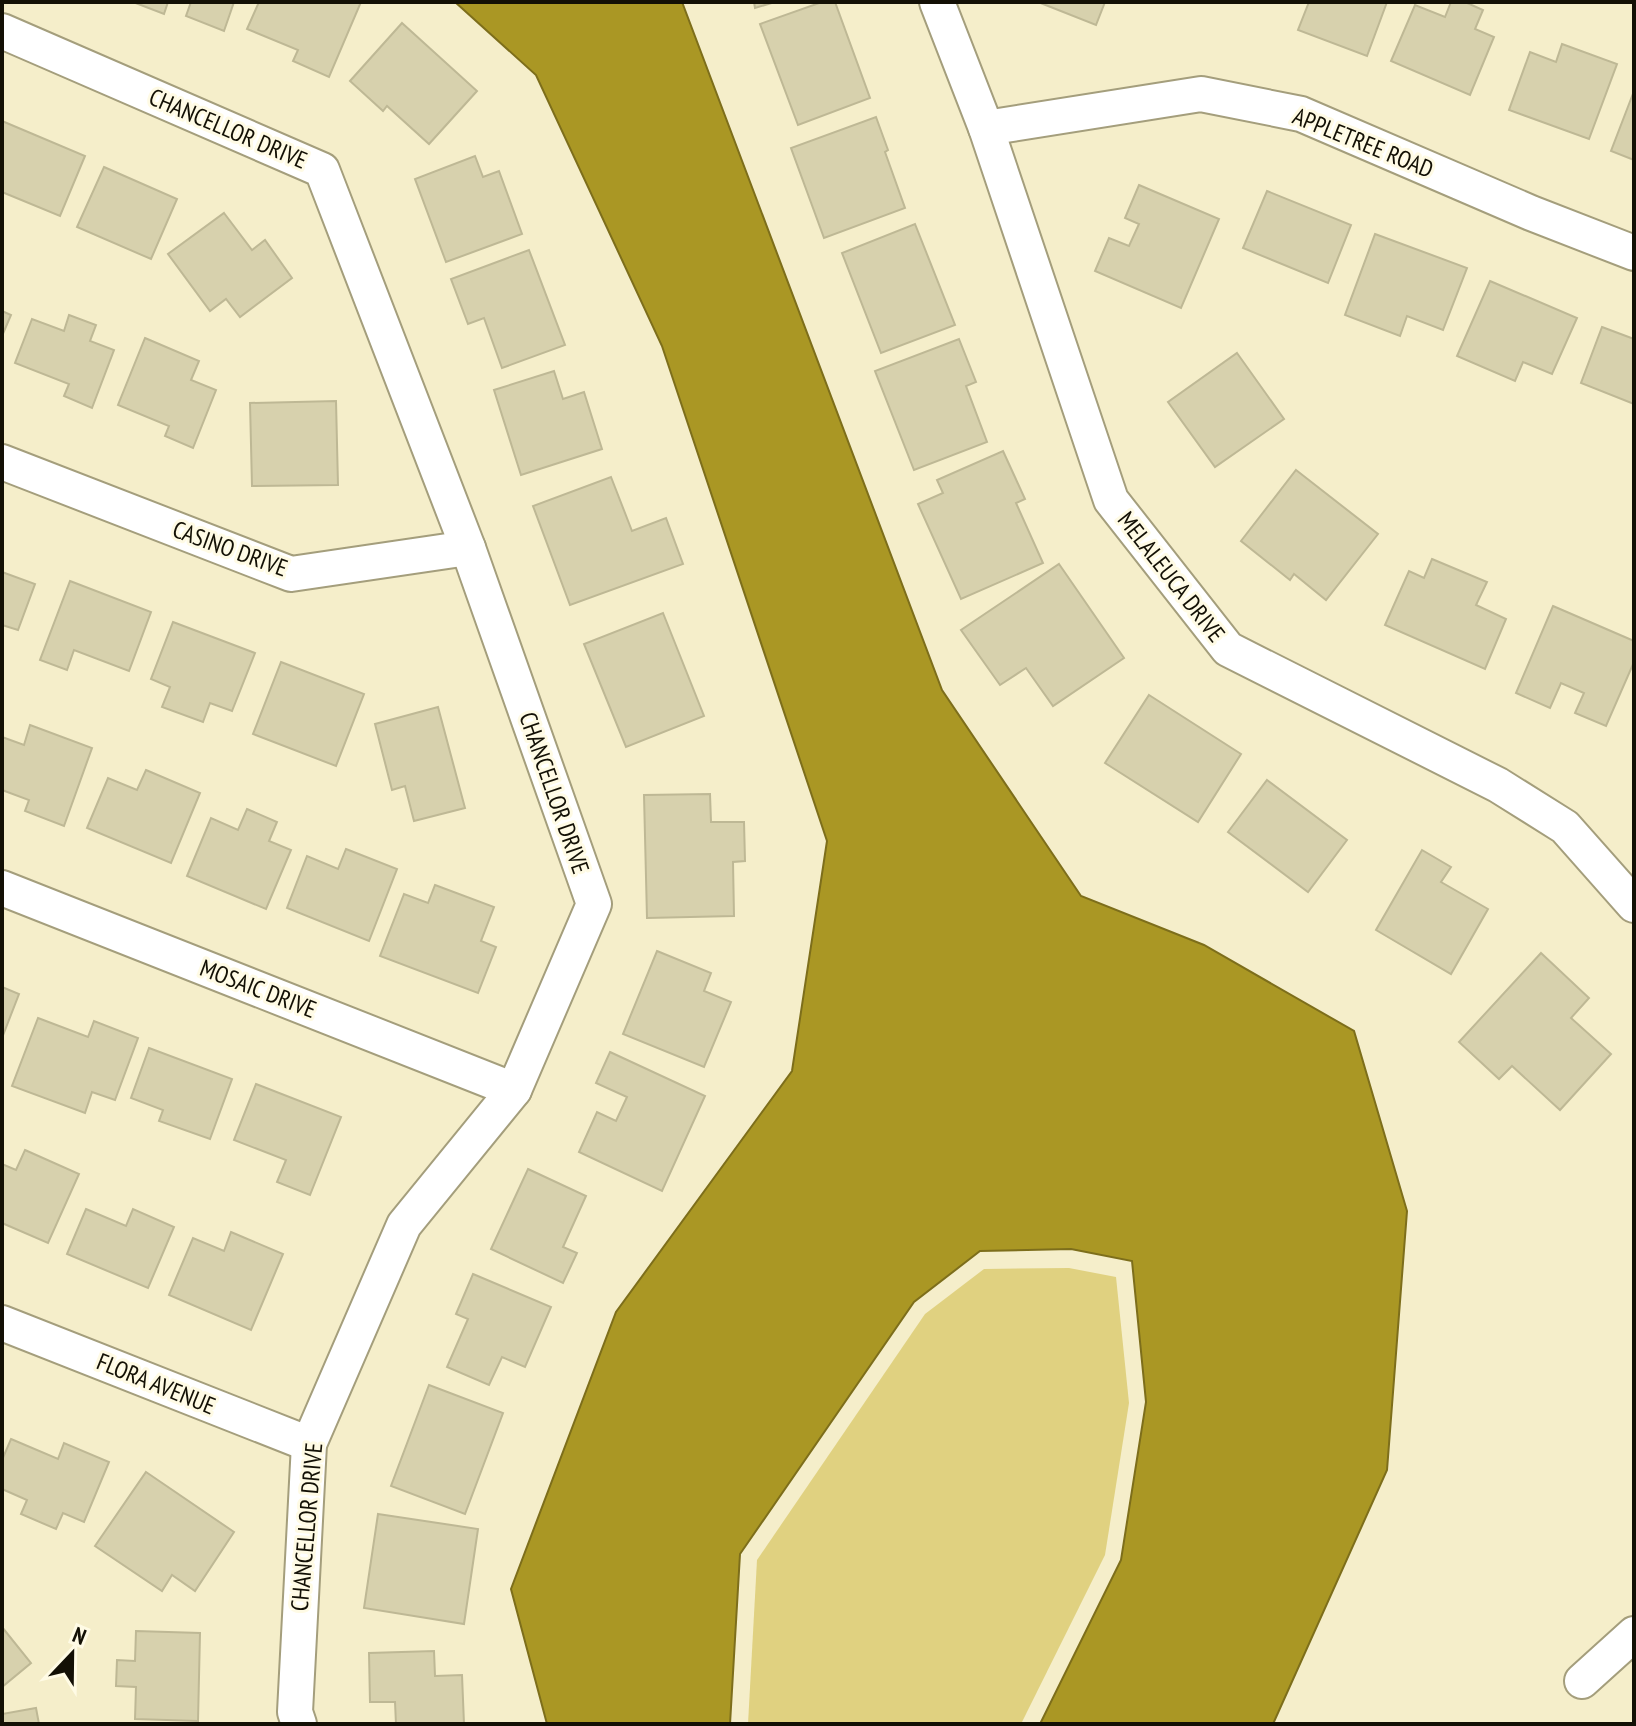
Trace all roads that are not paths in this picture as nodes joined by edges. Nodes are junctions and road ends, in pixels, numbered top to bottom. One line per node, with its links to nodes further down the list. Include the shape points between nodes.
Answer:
1 (937, 2): 3 (street, MELALEUCA DRIVE)
2 (2, 31): 6 (street, CHANCELLOR DRIVE, via 322,170)
3 (986, 128): 4 (street, APPLETREE ROAD, via 1201,94 1301,114); 8 (street, MELALEUCA DRIVE, via 1111,500 1228,649 1498,785 1565,827)
4 (1634, 253)
5 (2, 462): 6 (street, CASINO DRIVE, via 291,574)
6 (468, 548): 9 (street, CHANCELLOR DRIVE, via 594,904)
7 (2, 888): 9 (street, MOSAIC DRIVE)
8 (1634, 905)
9 (514, 1090): 11 (street, CHANCELLOR DRIVE, via 404,1225)
10 (2, 1323): 11 (street, FLORA AVENUE)
11 (309, 1444): 14 (street, CHANCELLOR DRIVE, via 295,1712)
12 (1634, 1634): 13 (street)
13 (1582, 1681)
14 (299, 1724)

